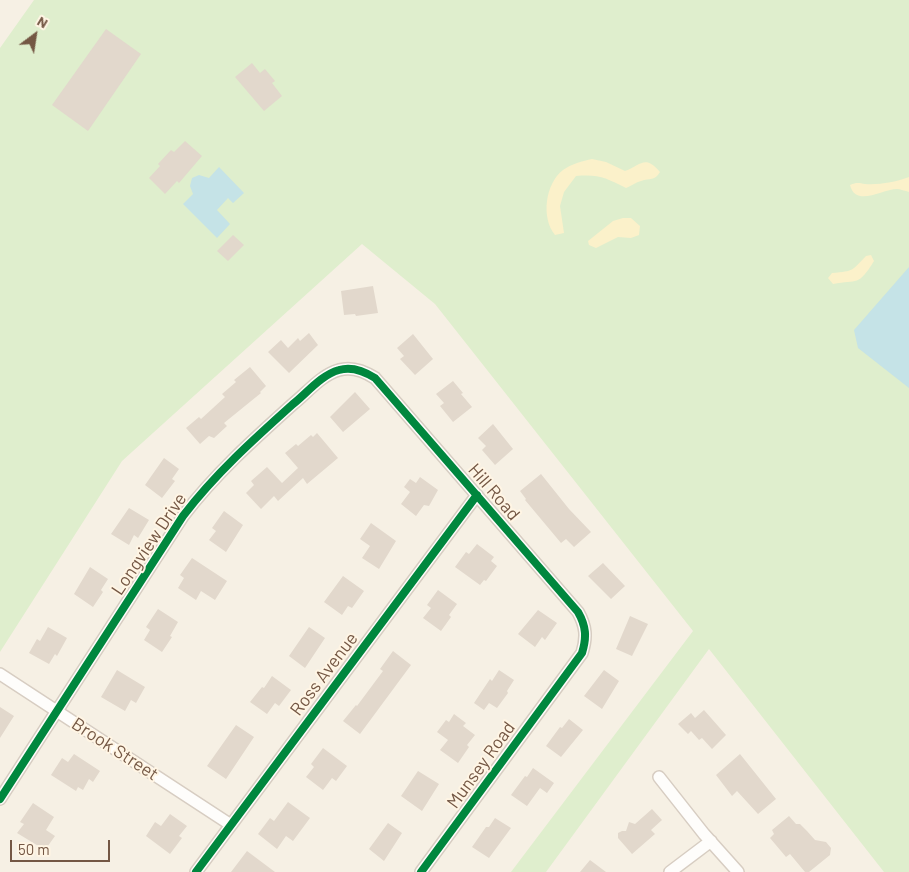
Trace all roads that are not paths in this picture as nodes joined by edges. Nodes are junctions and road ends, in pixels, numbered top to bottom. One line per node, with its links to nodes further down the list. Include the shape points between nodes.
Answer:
1 (375, 378): 2 (street, Hill Road); 5 (street, Longview Drive, via 352,368 332,373 219,472 183,516)
2 (477, 494): 3 (street, Hill Road, via 578,612); 8 (street, Ross Avenue)
3 (586, 630): 11 (street, Munsey Road, via 582,653)
4 (0, 674): 5 (street, Brook Street)
5 (57, 711): 7 (street, Longview Drive); 8 (street, Brook Street)
6 (659, 777): 9 (street)
7 (0, 800)
8 (231, 825): 10 (street, Ross Avenue)
9 (711, 841): 12 (street); 13 (street)
10 (196, 872)
11 (421, 872)
12 (670, 872)
13 (738, 872)

